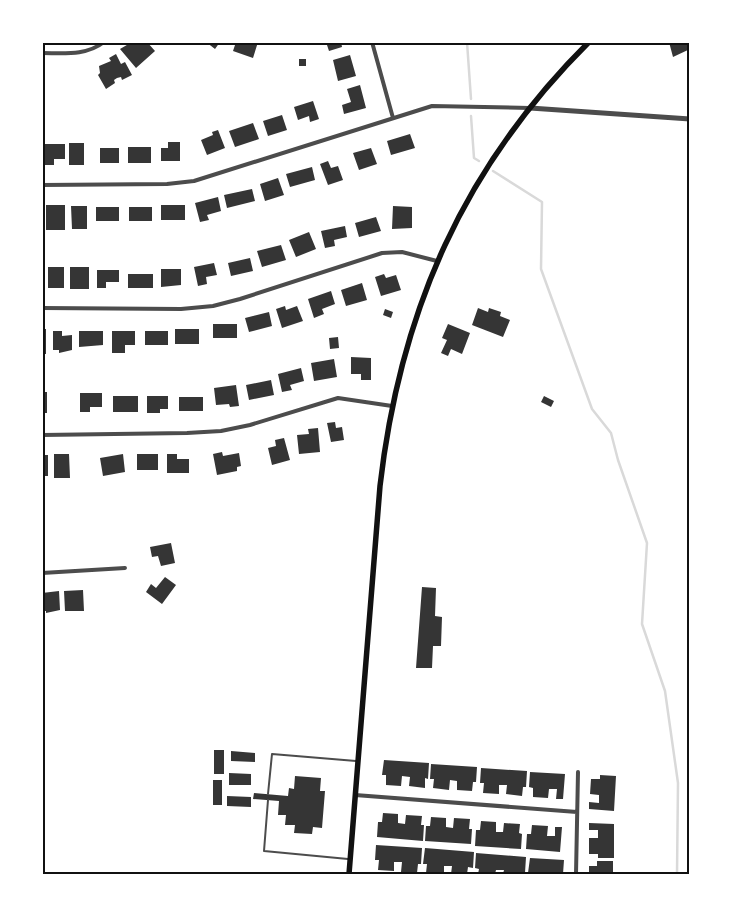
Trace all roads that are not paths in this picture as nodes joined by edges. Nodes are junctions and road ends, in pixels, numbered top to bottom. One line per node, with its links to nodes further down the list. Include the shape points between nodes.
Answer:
1 (104, 42): 4 (street, via 86,52)
2 (372, 42): 6 (street)
3 (589, 42): 5 (main road)
4 (42, 53)
5 (530, 108): 6 (street, via 439,106); 7 (street); 9 (main road, via 483,173)
6 (393, 118): 8 (street, via 194,181)
7 (690, 119)
8 (42, 184)
9 (437, 261): 10 (street, via 402,252 382,253 207,307); 11 (main road, via 408,342)
10 (42, 308)
11 (392, 406): 12 (street, via 338,398 250,425 221,430); 15 (main road, via 380,486)
12 (42, 435)
13 (125, 568): 14 (street)
14 (42, 573)
15 (358, 761): 17 (lane, via 272,754); 18 (main road)
16 (578, 772): 20 (street)
17 (268, 794)
18 (356, 795): 20 (street); 21 (main road)
19 (268, 800): 21 (lane, via 264,851)
20 (577, 812): 23 (street)
21 (350, 859): 22 (main road)
22 (349, 874)
23 (576, 874)

